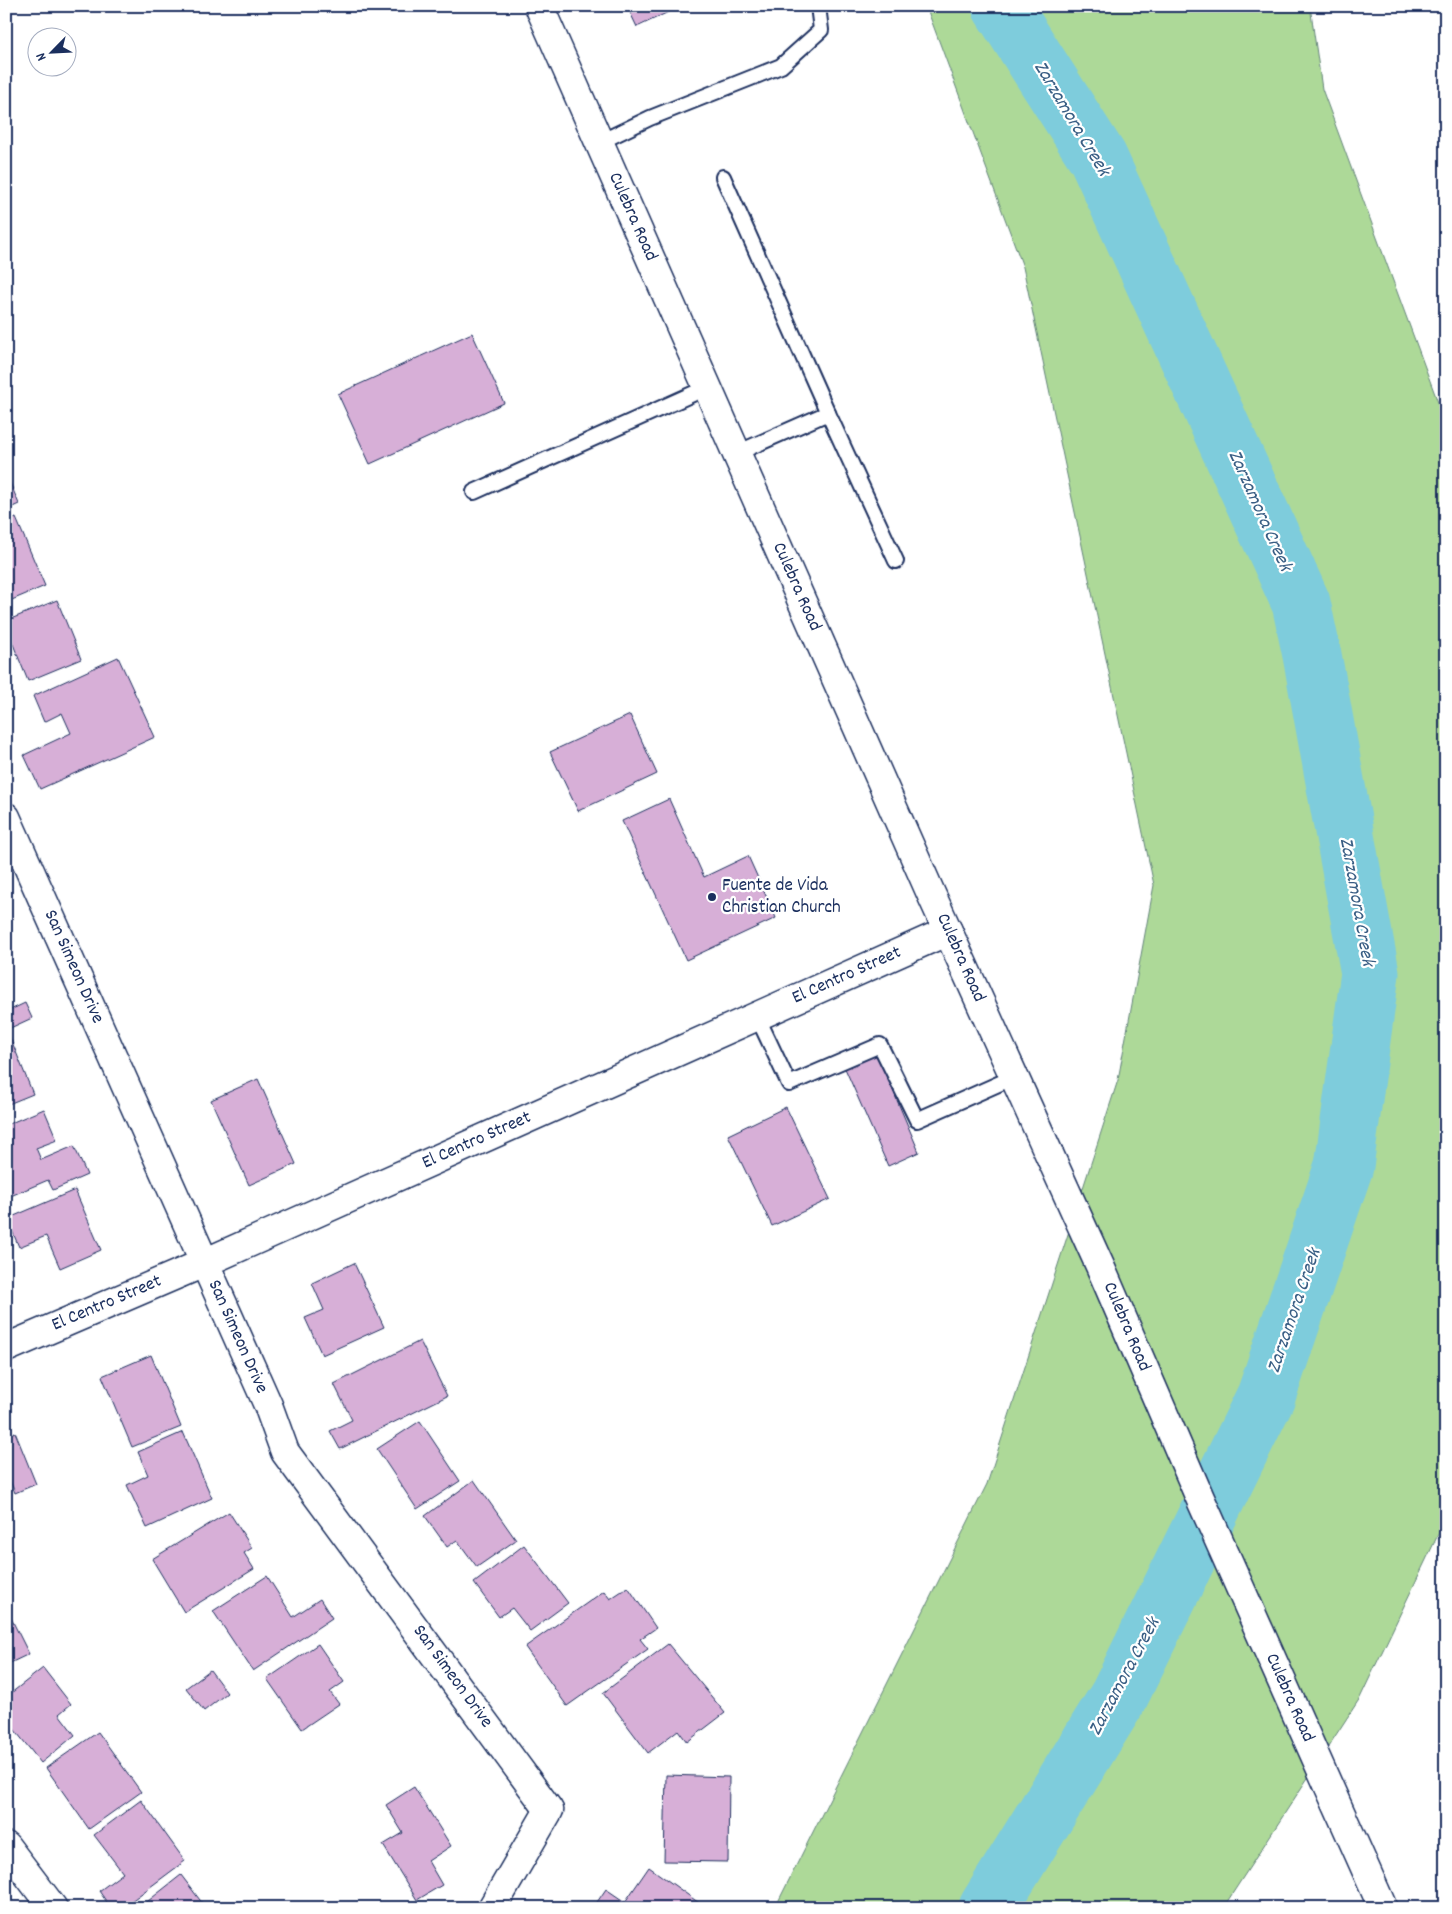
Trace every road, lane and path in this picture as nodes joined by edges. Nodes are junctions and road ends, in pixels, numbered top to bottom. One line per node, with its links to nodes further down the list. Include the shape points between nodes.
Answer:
1 (539, 6): 3 (street, Culebra Road)
2 (818, 6): 3 (lane, via 821,30 781,66 650,118)
3 (600, 142): 5 (street, Culebra Road)
4 (723, 177): 6 (lane)
5 (708, 387): 7 (street, Culebra Road); 8 (lane)
6 (828, 413): 7 (lane); 9 (lane)
7 (737, 453): 11 (street, Culebra Road)
8 (474, 492)
9 (896, 561)
10 (6, 817): 14 (street, San Simeon Drive)
11 (948, 931): 12 (street, El Centro Street); 13 (street, Culebra Road)
12 (757, 1016): 13 (lane, via 789,1084 880,1045 917,1120); 14 (street, El Centro Street)
13 (1014, 1077): 19 (street, Culebra Road)
14 (204, 1263): 15 (street, El Centro Street); 18 (street, San Simeon Drive, via 268,1405 285,1452 549,1810)
15 (6, 1348)
16 (6, 1846): 17 (street)
17 (53, 1908)
18 (492, 1908)
19 (1382, 1908)

